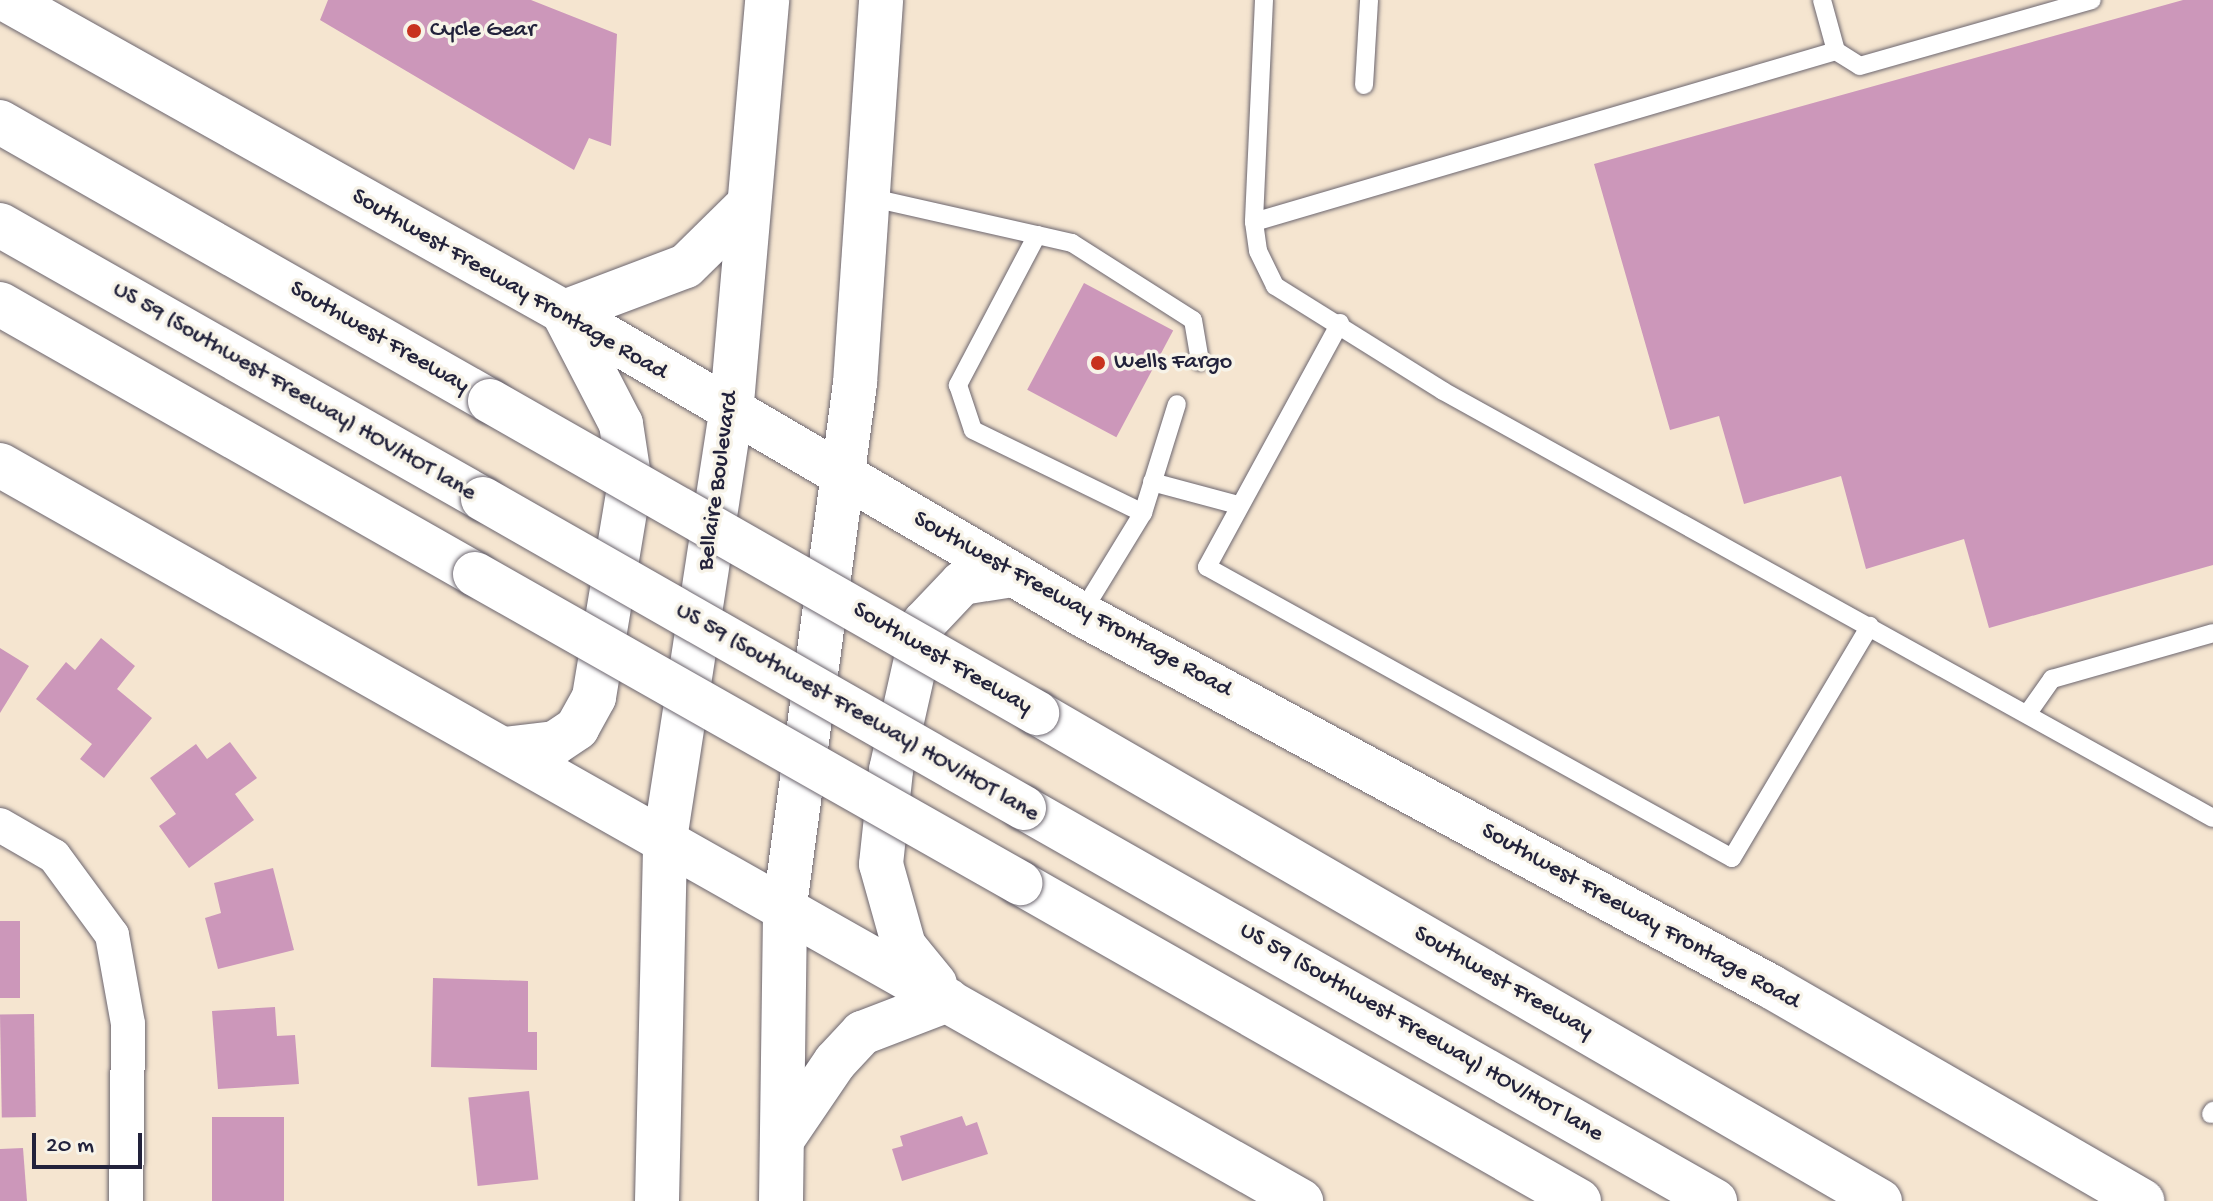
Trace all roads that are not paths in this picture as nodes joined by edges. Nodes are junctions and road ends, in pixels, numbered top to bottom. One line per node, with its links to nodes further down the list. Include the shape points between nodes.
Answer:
1 (7, 0): 17 (main road, Southwest Freeway Frontage Road)
2 (767, 0): 12 (main road, Bellaire Boulevard)
3 (881, 0): 11 (main road)
4 (1264, 0): 13 (lane)
5 (1369, 0): 9 (lane)
6 (1822, 0): 8 (lane)
7 (2092, 0): 8 (lane, via 1860,66)
8 (1836, 51): 13 (lane)
9 (1364, 85)
10 (0, 122): 45 (main road, Southwest Freeway, bridge)
11 (868, 197): 15 (lane); 23 (main road)
12 (747, 206): 17 (main road, via 686,266); 21 (main road, Bellaire Boulevard)
13 (1254, 222): 18 (lane, via 1258,251 1275,286)
14 (0, 225): 44 (main road, US 59 (Southwest Freeway) HOV/HOT lane, bridge)
15 (1037, 235): 19 (lane, via 1072,243 1193,320); 26 (lane, via 958,385 973,430)
16 (0, 304): 43 (main road, bridge)
17 (564, 312): 21 (main road, Southwest Freeway Frontage Road); 32 (main road, via 621,424 630,483 594,697 577,728 555,743)
18 (1340, 323): 25 (lane); 29 (lane, via 1443,391)
19 (1200, 361)
20 (1177, 404): 24 (lane)
21 (731, 414): 23 (main road, Southwest Freeway Frontage Road); 35 (main road, Bellaire Boulevard)
22 (0, 465): 32 (main road)
23 (843, 475): 27 (main road, Southwest Freeway Frontage Road); 36 (main road)
24 (1152, 482): 25 (lane); 26 (lane)
25 (1238, 505): 29 (lane, via 1207,567 1732,858)
26 (1143, 513): 28 (lane)
27 (1012, 575): 28 (main road, Southwest Freeway Frontage Road); 37 (main road, via 962,583 924,623 891,770 881,864 904,946)
28 (1081, 614): 46 (main road, Southwest Freeway Frontage Road, via 1770,986)
29 (1870, 626): 31 (lane)
30 (2213, 633): 31 (lane, via 2052,679)
31 (2028, 713): 33 (lane)
32 (504, 749): 35 (main road)
33 (2213, 818)
34 (0, 825): 39 (street, via 54,856 112,935 128,1024)
35 (665, 839): 36 (main road); 40 (main road, Bellaire Boulevard)
36 (785, 905): 37 (main road); 38 (main road)
37 (948, 1000): 38 (main road, via 862,1033 835,1062); 42 (main road)
38 (782, 1140): 41 (main road)
39 (126, 1201)
40 (657, 1201)
41 (781, 1201)
42 (1301, 1201)
43 (1579, 1201)
44 (1715, 1201)
45 (1880, 1201)
46 (2142, 1201)

